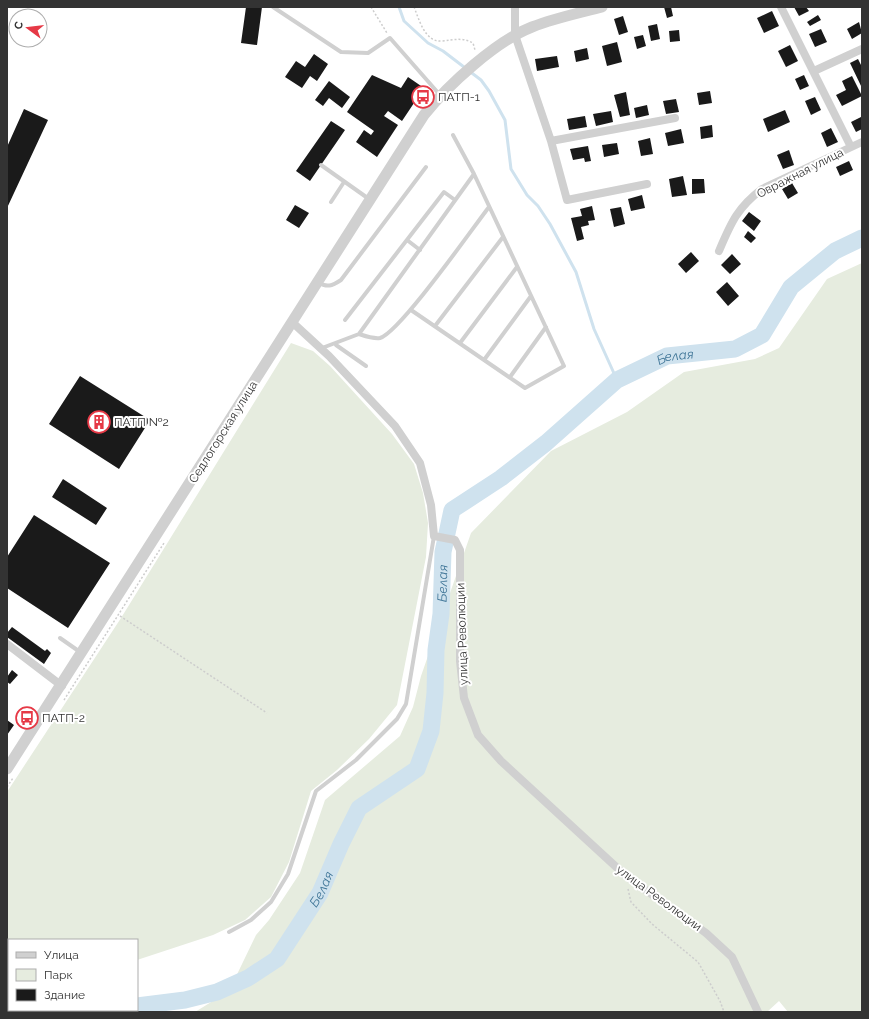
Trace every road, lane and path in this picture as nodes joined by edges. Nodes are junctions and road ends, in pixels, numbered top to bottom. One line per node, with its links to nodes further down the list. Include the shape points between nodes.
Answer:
1 (273, 7): 8 (lane, via 341,52 368,53)
2 (371, 7): 8 (path)
3 (414, 7): 10 (path, via 424,31 432,39 440,42 465,39 473,43)
4 (515, 7): 7 (street)
5 (602, 7): 7 (street, Седлогорская улица, via 531,27)
6 (781, 7): 11 (street)
7 (515, 35): 10 (street, Седлогорская улица); 15 (street)
8 (390, 38): 12 (lane)
9 (862, 49): 11 (street)
10 (480, 61): 12 (street, Седлогорская улица)
11 (814, 71): 17 (street)
12 (440, 95): 23 (street, Седлогорская улица)
13 (675, 118): 15 (street)
14 (453, 135): 20 (lane)
15 (551, 141): 22 (street, via 566,200)
16 (862, 142): 17 (street, Овражная улица)
17 (851, 147): 30 (street, Овражная улица, via 762,189 749,199 739,210)
18 (321, 165): 21 (lane)
19 (426, 167): 32 (lane, via 341,280 332,286)
20 (474, 174): 24 (lane); 26 (lane)
21 (344, 182): 23 (lane); 25 (lane)
22 (647, 184)
23 (369, 199): 32 (street, Седлогорская улица)
24 (455, 200): 28 (lane, via 444,192); 29 (lane)
25 (331, 202)
26 (489, 206): 27 (lane); 34 (lane)
27 (503, 236): 31 (lane); 37 (lane)
28 (407, 240): 29 (lane); 35 (lane)
29 (420, 250): 39 (lane)
30 (720, 251)
31 (517, 267): 33 (lane); 40 (lane)
32 (317, 282): 36 (street, Седлогорская улица)
33 (531, 296): 38 (lane); 43 (lane)
34 (411, 310): 37 (lane); 39 (lane, via 389,333 379,338)
35 (345, 320)
36 (292, 322): 42 (street); 50 (street, Седлогорская улица)
37 (435, 326): 40 (lane)
38 (546, 327): 45 (lane); 45 (lane, via 564,366 526,388)
39 (359, 334): 41 (lane)
40 (460, 343): 43 (lane)
41 (336, 345): 42 (lane); 44 (lane)
42 (321, 348): 46 (street, via 395,426 420,463 432,505)
43 (484, 360): 45 (lane)
44 (366, 366)
45 (510, 377)
46 (434, 536): 54 (street, улица Революции, via 455,540 460,550 460,661 464,698 478,736 501,761); 55 (lane, via 406,704 397,719 356,760 316,791 288,874 270,902 252,920)
47 (120, 616): 52 (path)
48 (60, 638): 50 (lane)
49 (7, 644): 51 (street)
50 (82, 654): 51 (street, Седлогорская улица)
51 (62, 686): 53 (street, Седлогорская улица)
52 (267, 713)
53 (7, 769)
54 (626, 876): 56 (path, via 631,902 652,924 698,962); 57 (street, улица Революции, via 706,933 732,956)
55 (229, 932)
56 (724, 1012)
57 (758, 1012)

